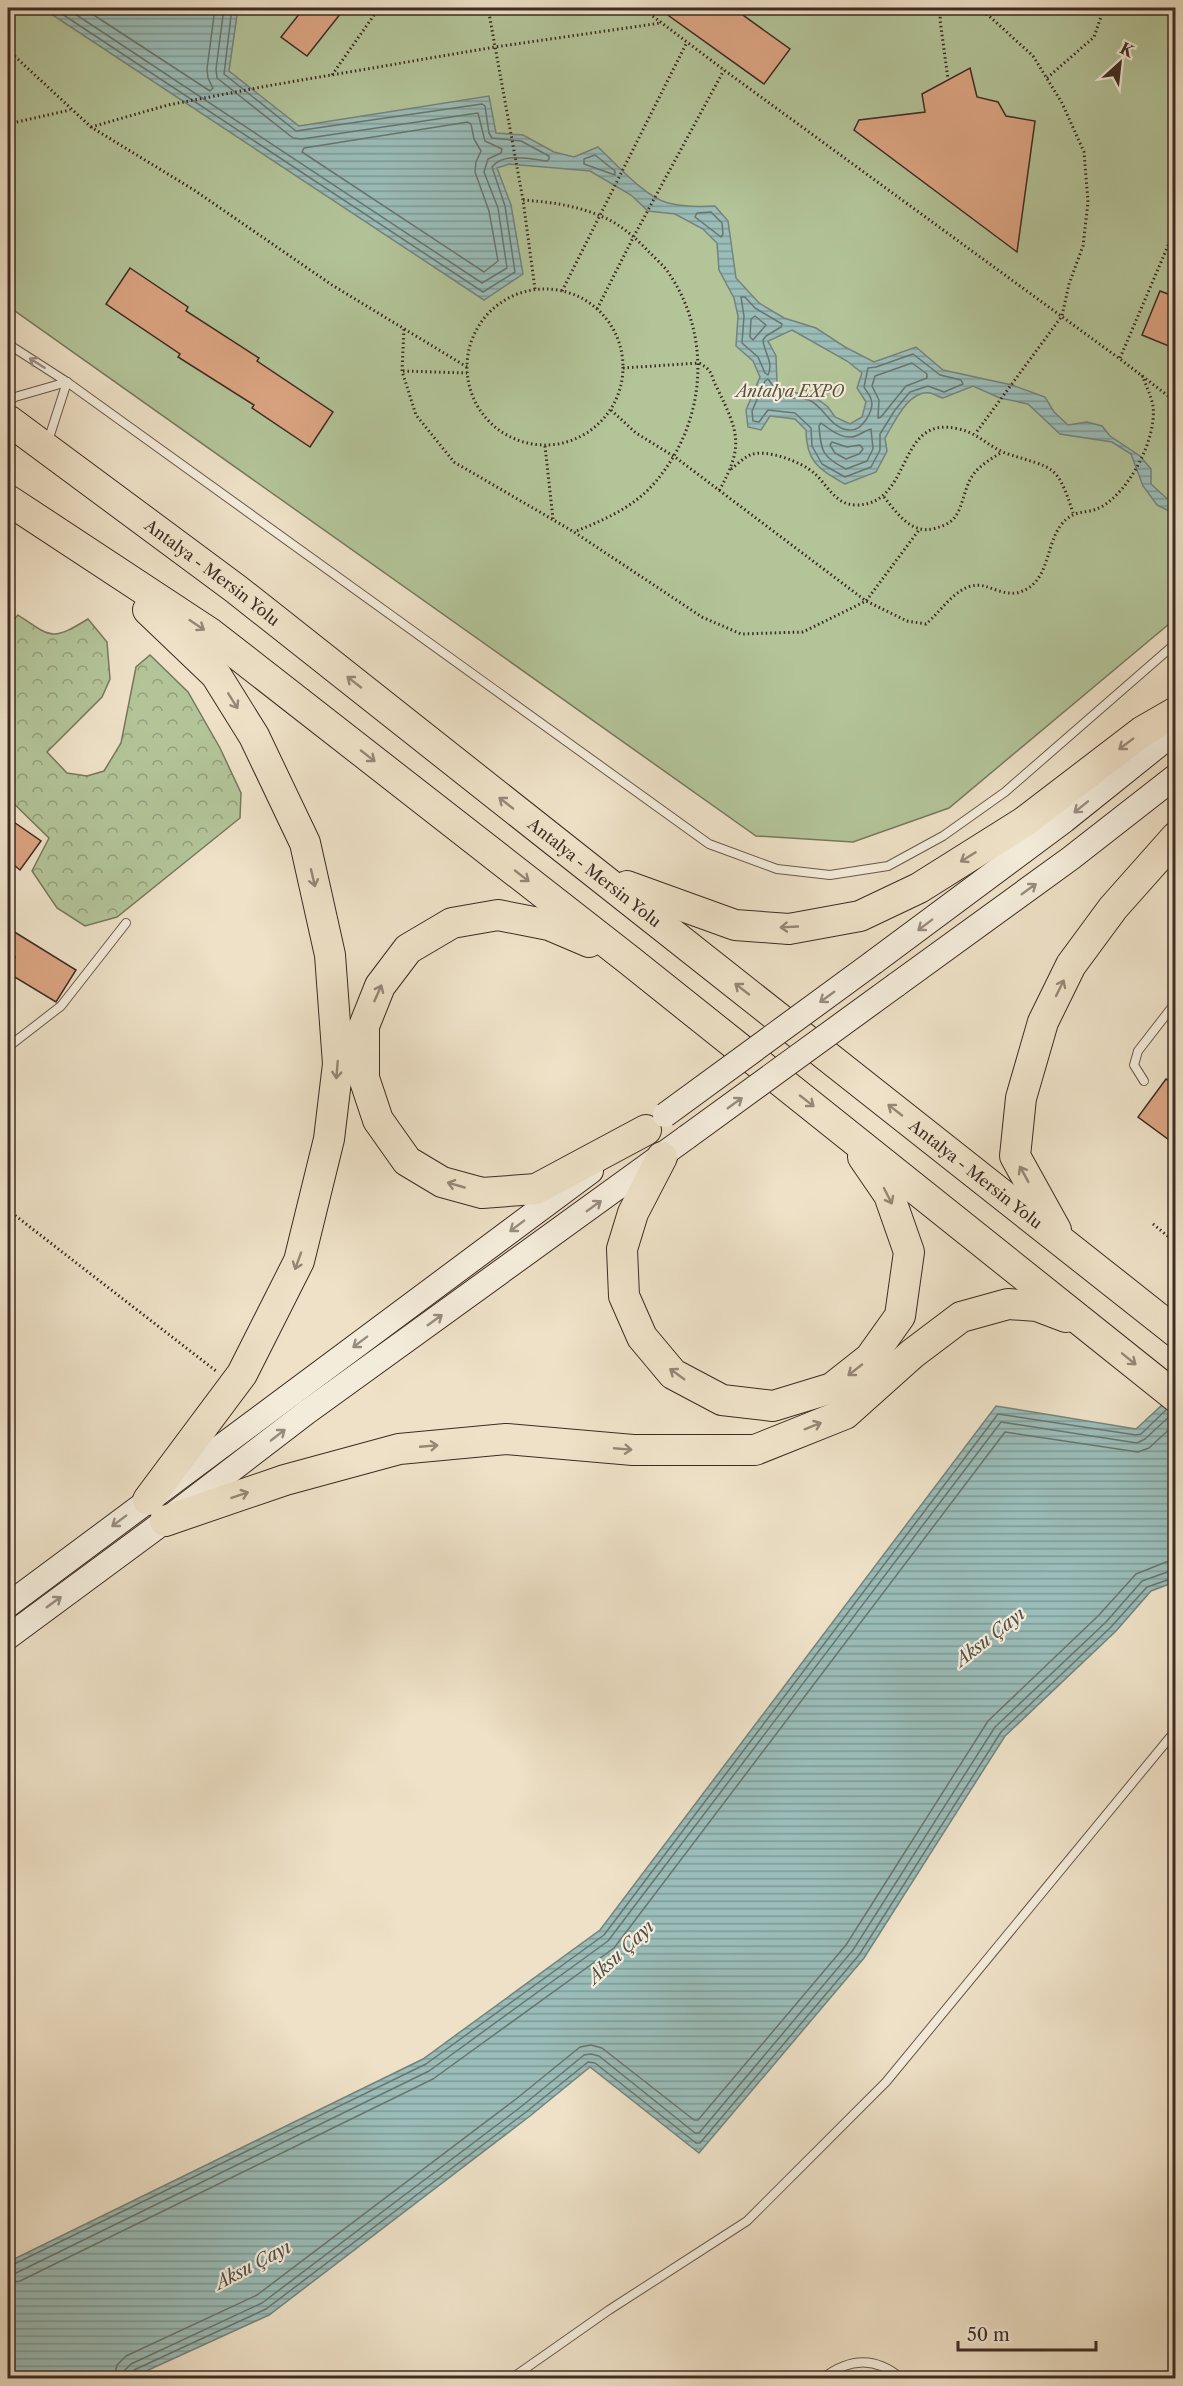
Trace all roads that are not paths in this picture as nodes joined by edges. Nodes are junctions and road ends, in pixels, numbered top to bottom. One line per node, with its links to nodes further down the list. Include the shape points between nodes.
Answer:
1 (8, 344): 2 (lane, one-way to 1)
2 (67, 382): 3 (lane); 5 (lane); 8 (lane, via 709,844 777,869 830,874 888,867 934,841 1005,792)
3 (8, 402)
4 (8, 420): 5 (highway, Antalya - Mersin Yolu)
5 (46, 446): 13 (highway, Antalya - Mersin Yolu, one-way to 5, via 236,589)
6 (8, 500): 7 (highway)
7 (73, 542): 15 (highway, one-way to 15, via 210,633); 26 (highway, one-way to 26, via 216,675 249,727 304,843 330,955 338,1064 329,1139 299,1262 242,1374)
8 (1176, 643)
9 (1176, 712): 13 (highway, one-way to 13, via 1143,731 1024,822 920,888 860,916 789,928 735,925)
10 (1176, 731): 19 (main road, one-way to 19, bridge, via 1065,820)
11 (1176, 776): 21 (main road, one-way to 11, bridge, via 1071,858)
12 (1176, 837): 22 (highway, one-way to 12, via 1015,1156 1021,1098 1043,1022 1071,965 1113,908)
13 (598, 875): 22 (highway, Antalya - Mersin Yolu, one-way to 13)
14 (126, 923): 17 (lane, via 61,1006)
15 (629, 960): 19 (highway, one-way to 15, via 536,1188 482,1193 442,1182 407,1161 378,1120 364,1078 364,1026 380,986 408,949 452,923 498,915 549,925); 20 (highway, one-way to 20)
16 (1176, 1002): 18 (lane, via 1138,1051 1134,1065)
17 (8, 1047)
18 (1144, 1081)
19 (655, 1123): 26 (main road, one-way to 26)
20 (844, 1130): 21 (highway, one-way to 21, via 889,1195 909,1252 900,1316 870,1358 832,1388 773,1406 722,1400 673,1374 642,1336 624,1296 622,1249 633,1212); 23 (highway)
21 (662, 1157): 26 (main road, one-way to 21, via 307,1412)
22 (1063, 1243): 24 (highway, Antalya - Mersin Yolu)
23 (1083, 1323): 25 (highway, one-way to 25); 26 (highway, one-way to 23, via 399,1449 506,1439 633,1450 755,1450 844,1414 961,1317 1008,1304 1037,1306)
24 (1176, 1332)
25 (1176, 1397)
26 (156, 1510): 27 (main road, one-way to 27); 28 (main road, one-way to 26)
27 (8, 1605)
28 (8, 1637)
29 (1176, 1730): 30 (lane, via 886,2082 747,2221 609,2310)
30 (512, 2379)
31 (823, 2379): 32 (lane, via 851,2362 872,2363 893,2371)
32 (901, 2379)

